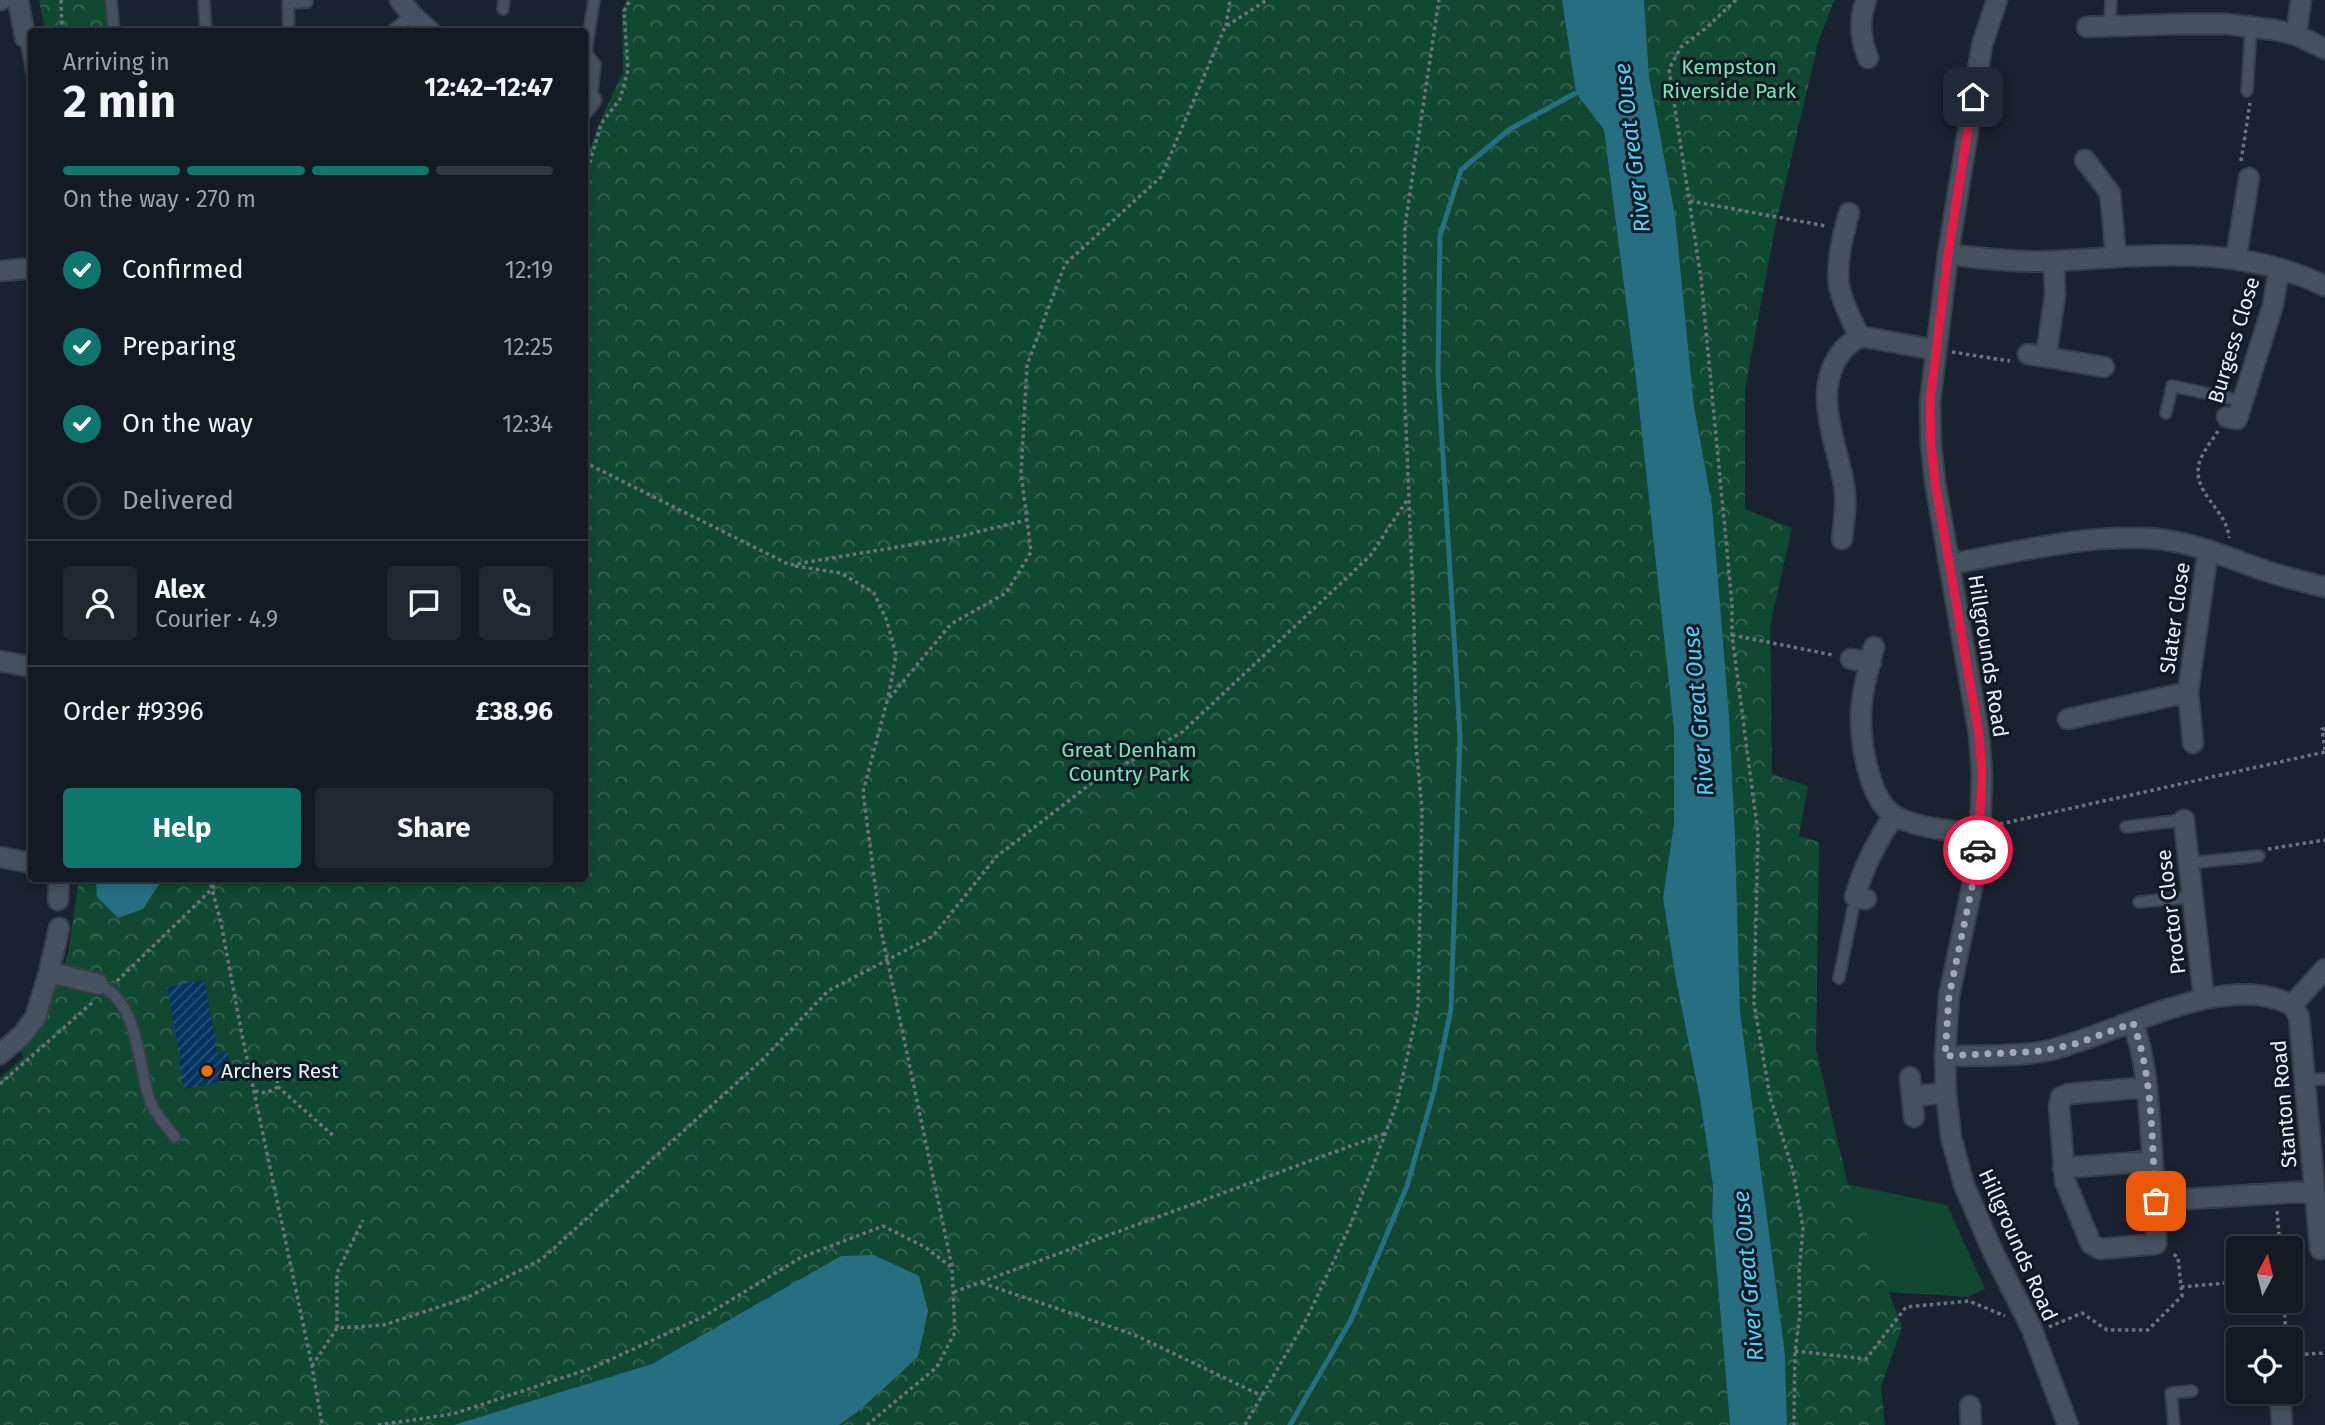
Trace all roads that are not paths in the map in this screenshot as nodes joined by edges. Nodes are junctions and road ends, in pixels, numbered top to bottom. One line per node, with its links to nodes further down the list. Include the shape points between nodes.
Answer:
1 (18, 0): 20 (street)
2 (111, 0): 14 (lane)
3 (594, 0): 21 (lane)
4 (1866, 0): 25 (street, via 1861,39)
5 (1997, 0): 31 (street, Hillgrounds Road, via 1982,45)
6 (2111, 0): 12 (lane)
7 (2301, 0): 19 (street)
8 (204, 2): 15 (lane)
9 (307, 2): 16 (lane, via 288,3)
10 (406, 7): 17 (lane); 18 (street)
11 (2087, 27): 12 (street)
12 (2110, 27): 13 (street, via 2180,23)
13 (2251, 27): 19 (street); 26 (lane)
14 (114, 28)
15 (206, 28)
16 (289, 28)
17 (393, 28)
18 (427, 28)
19 (2295, 35): 22 (street)
20 (25, 37): 23 (lane)
21 (588, 39)
22 (2325, 49)
23 (28, 52)
24 (588, 55): 27 (lane, via 595,65)
25 (1868, 58)
26 (2247, 91)
27 (588, 104)
28 (2085, 160): 32 (street, via 2110,193)
29 (2249, 178): 33 (street)
30 (1849, 213): 39 (street, via 1837,234 1839,285)
31 (1948, 254): 34 (street); 40 (street, Hillgrounds Road)
32 (2116, 256): 33 (street); 34 (street)
33 (2236, 258): 36 (street)
34 (2054, 261): 41 (street, via 2055,295 2037,355)
35 (28, 268): 37 (street)
36 (2279, 269): 38 (street); 42 (street, Burgess Close, via 2273,305)
37 (0, 271)
38 (2325, 286)
39 (1859, 336): 40 (street); 45 (street, via 1842,351 1827,388 1827,410 1846,505)
40 (1936, 349): 47 (street, Hillgrounds Road, via 1931,445)
41 (2104, 367)
42 (2243, 401): 43 (lane, via 2172,386); 44 (street, Burgess Close, via 2237,419)
43 (2166, 413)
44 (2227, 417)
45 (1838, 528)
46 (2208, 550): 47 (street, via 2176,542 2116,538); 48 (street); 52 (street, Slater Close)
47 (1950, 564): 58 (street, Hillgrounds Road, via 1979,735)
48 (2325, 587)
49 (1865, 656): 55 (street, via 1861,729 1878,799)
50 (0, 661): 51 (street)
51 (28, 666)
52 (2188, 692): 53 (street, Slater Close); 54 (street, Slater Close)
53 (2068, 719)
54 (2193, 743)
55 (1894, 815): 58 (street, via 1916,824); 66 (street, via 1866,862)
56 (2184, 820): 57 (lane); 62 (street, Proctor Close)
57 (2126, 827)
58 (1980, 830): 77 (street, Hillgrounds Road, via 1949,996)
59 (2259, 856): 62 (lane)
60 (0, 857): 61 (street)
61 (28, 862)
62 (2189, 863): 64 (street, Proctor Close)
63 (59, 882): 65 (street)
64 (2193, 897): 67 (lane); 73 (street, Proctor Close)
65 (58, 900)
66 (1858, 902): 71 (lane)
67 (2139, 902)
68 (59, 928): 70 (street)
69 (2325, 969): 74 (street)
70 (49, 972): 72 (street); 76 (street, via 35,1018)
71 (1839, 978)
72 (98, 984): 83 (lane, via 109,989 123,1007 150,1101)
73 (2204, 999): 74 (street, via 2264,995); 75 (street)
74 (2292, 1005): 79 (street, Stanton Road, via 2299,1016)
75 (2133, 1023): 77 (street, via 2043,1051); 80 (street)
76 (0, 1054)
77 (1945, 1056): 81 (street, Hillgrounds Road)
78 (2325, 1079): 79 (lane)
79 (2305, 1080): 86 (street, Stanton Road)
80 (2147, 1087): 84 (street); 85 (street, via 2061,1097)
81 (1946, 1093): 82 (street, via 1911,1086); 91 (street, Hillgrounds Road, via 1951,1137 1964,1185 2031,1327)
82 (1914, 1117)
83 (175, 1137)
84 (2152, 1161): 85 (street); 87 (street)
85 (2063, 1168): 87 (street, via 2091,1244 2100,1249 2156,1244)
86 (2314, 1191): 87 (street); 88 (street, Stanton Road)
87 (2156, 1201)
88 (2323, 1250)
89 (2192, 1391): 92 (lane, via 2171,1393)
90 (2281, 1404): 93 (street)
91 (2068, 1425)
92 (2174, 1425)
93 (2282, 1425)

